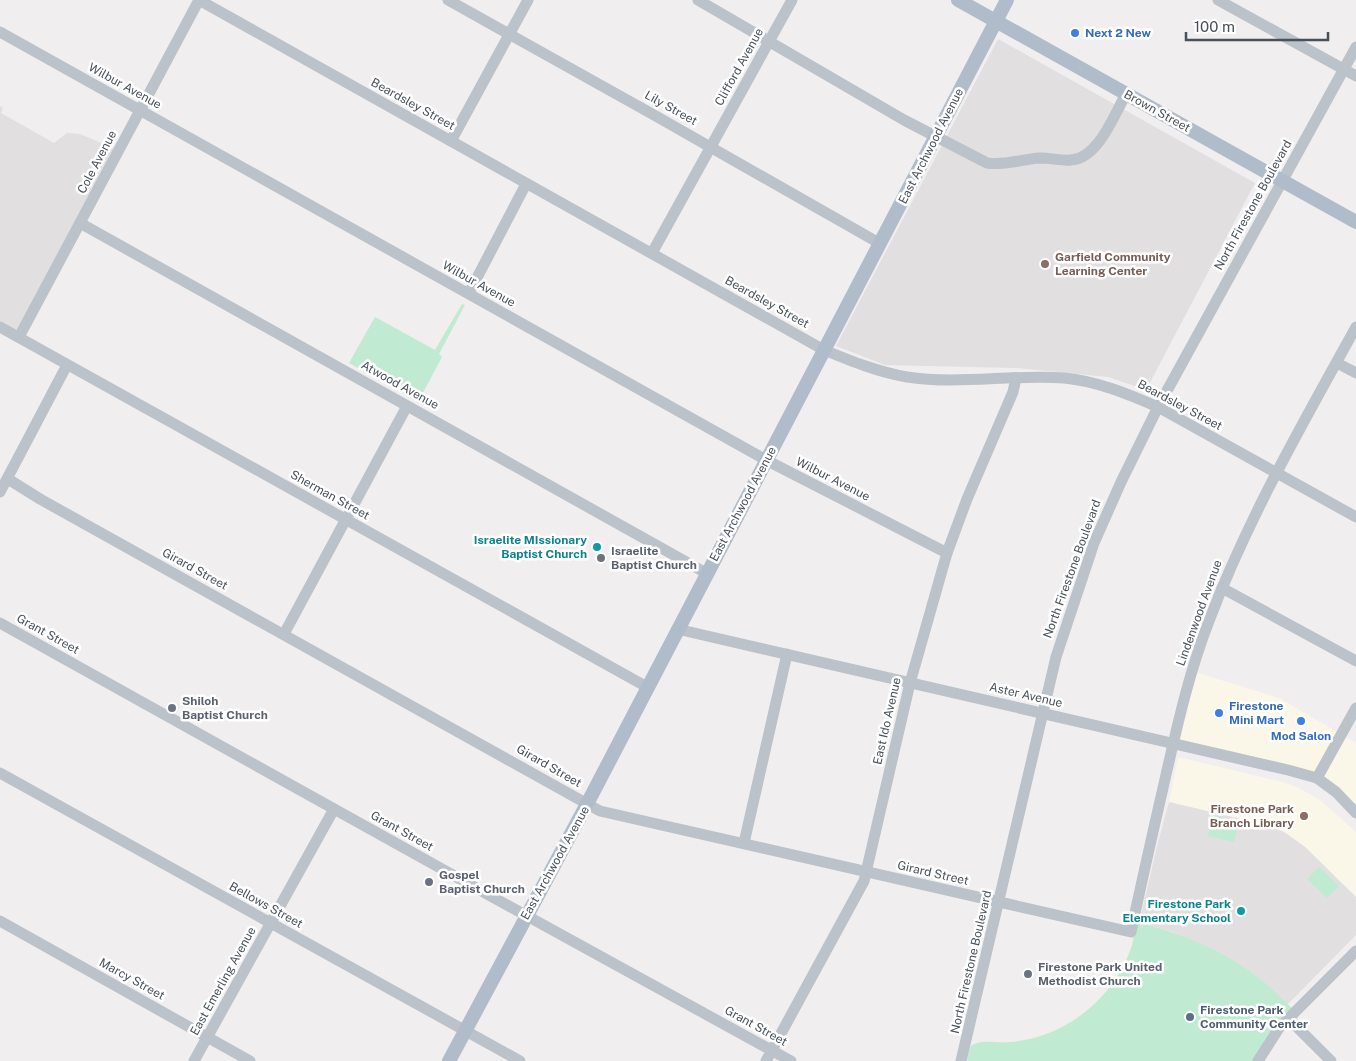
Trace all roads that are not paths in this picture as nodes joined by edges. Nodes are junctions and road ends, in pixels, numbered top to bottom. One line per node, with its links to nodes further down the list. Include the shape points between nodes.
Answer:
1 (199, 0): 17 (street, Cole Avenue); 19 (street, Beardsley Street)
2 (448, 0): 11 (street, Lily Street)
3 (528, 0): 11 (street)
4 (698, 0): 12 (street)
5 (792, 0): 12 (street, Clifford Avenue)
6 (958, 0): 9 (main road, Brown Street)
7 (1007, 0): 9 (main road, East Archwood Avenue)
8 (1218, 0): 14 (street)
9 (996, 22): 16 (main road, Brown Street); 18 (main road, East Archwood Avenue)
10 (0, 32): 17 (street, Wilbur Avenue)
11 (510, 35): 19 (street); 20 (street, Lily Street)
12 (770, 41): 18 (street); 20 (street, Clifford Avenue)
13 (1356, 47): 14 (street, North Firestone Boulevard)
14 (1344, 69): 15 (street); 21 (street, North Firestone Boulevard)
15 (1356, 76)
16 (1126, 94): 18 (street, via 1096,147 1086,156 1073,160 1040,158 1000,165 987,163); 21 (main road, Brown Street)
17 (139, 110): 24 (street, Cole Avenue); 27 (street, Wilbur Avenue)
18 (935, 137): 25 (main road, East Archwood Avenue)
19 (451, 141): 22 (street, Beardsley Street)
20 (710, 146): 25 (street, Lily Street); 26 (street, Clifford Avenue)
21 (1282, 180): 23 (main road, Brown Street); 37 (street, North Firestone Boulevard)
22 (526, 184): 26 (street, Beardsley Street); 27 (street)
23 (1356, 222)
24 (80, 223): 30 (street, Cole Avenue); 36 (street, Atwood Avenue)
25 (879, 243): 31 (main road, East Archwood Avenue)
26 (652, 253): 31 (street, Beardsley Street)
27 (468, 293): 38 (street, Wilbur Avenue)
28 (0, 327): 30 (street, Sherman Street)
29 (1356, 327): 32 (street, Lindenwood Avenue)
30 (19, 337): 33 (street, Sherman Street)
31 (824, 350): 35 (street, Beardsley Street, via 856,363 908,377); 38 (main road, East Archwood Avenue)
32 (1337, 363): 34 (street); 39 (street, Lindenwood Avenue)
33 (66, 365): 40 (street); 43 (street, Sherman Street)
34 (1356, 373)
35 (1016, 378): 37 (street, Beardsley Street, via 1064,378 1095,383); 44 (street, East Ido Avenue)
36 (407, 406): 43 (street); 45 (street, Atwood Avenue)
37 (1158, 407): 39 (street, Beardsley Street); 55 (street, North Firestone Boulevard, via 1094,543 1069,614)
38 (766, 460): 44 (street, Wilbur Avenue); 45 (main road, East Archwood Avenue)
39 (1276, 473): 42 (street, Beardsley Street); 46 (street, Lindenwood Avenue, via 1245,533)
40 (8, 479): 41 (street); 49 (street, Girard Street)
41 (0, 492)
42 (1356, 517)
43 (346, 520): 49 (street); 53 (street, Sherman Street)
44 (947, 553): 52 (street, East Ido Avenue)
45 (706, 573): 48 (main road, East Archwood Avenue)
46 (1222, 588): 51 (street); 56 (street, Lindenwood Avenue, via 1196,658)
47 (0, 623): 60 (street, Grant Street)
48 (678, 630): 50 (street, Aster Avenue); 53 (main road, East Archwood Avenue)
49 (284, 634): 59 (street, Girard Street)
50 (787, 654): 52 (street, Aster Avenue); 62 (street)
51 (1356, 661)
52 (910, 683): 55 (street, Aster Avenue); 63 (street, East Ido Avenue)
53 (647, 688): 59 (main road, East Archwood Avenue)
54 (1356, 708): 58 (street)
55 (1042, 712): 56 (street, Aster Avenue); 64 (street, North Firestone Boulevard)
56 (1173, 743): 58 (street, Aster Avenue); 68 (street, Lindenwood Avenue)
57 (0, 773): 67 (street, Bellows Street)
58 (1317, 778): 61 (street, Aster Avenue)
59 (587, 804): 62 (street, Girard Street, via 600,811); 65 (main road, East Archwood Avenue)
60 (334, 809): 65 (street, Grant Street); 67 (street, East Emerling Avenue)
61 (1356, 813)
62 (744, 843): 63 (street, Girard Street)
63 (866, 871): 64 (street, Girard Street); 73 (street, East Ido Avenue, via 859,892)
64 (999, 901): 68 (street, Girard Street); 79 (street, North Firestone Boulevard)
65 (526, 916): 71 (main road, East Archwood Avenue); 73 (street, Grant Street)
66 (0, 921): 72 (street, Marcy Street)
67 (271, 924): 71 (street, Bellows Street); 72 (street, East Emerling Avenue)
68 (1131, 932)
69 (1356, 951): 70 (street)
70 (1289, 1019): 80 (street, via 1273,1035); 81 (street)
71 (465, 1031): 76 (main road, East Archwood Avenue); 77 (street, Bellows Street)
72 (207, 1037): 74 (street, East Emerling Avenue); 75 (street, Marcy Street)
73 (769, 1056): 78 (street, Grant Street)
74 (194, 1061)
75 (250, 1061)
76 (449, 1061)
77 (520, 1061)
78 (791, 1061)
79 (961, 1061)
80 (1258, 1061)
81 (1331, 1061)

